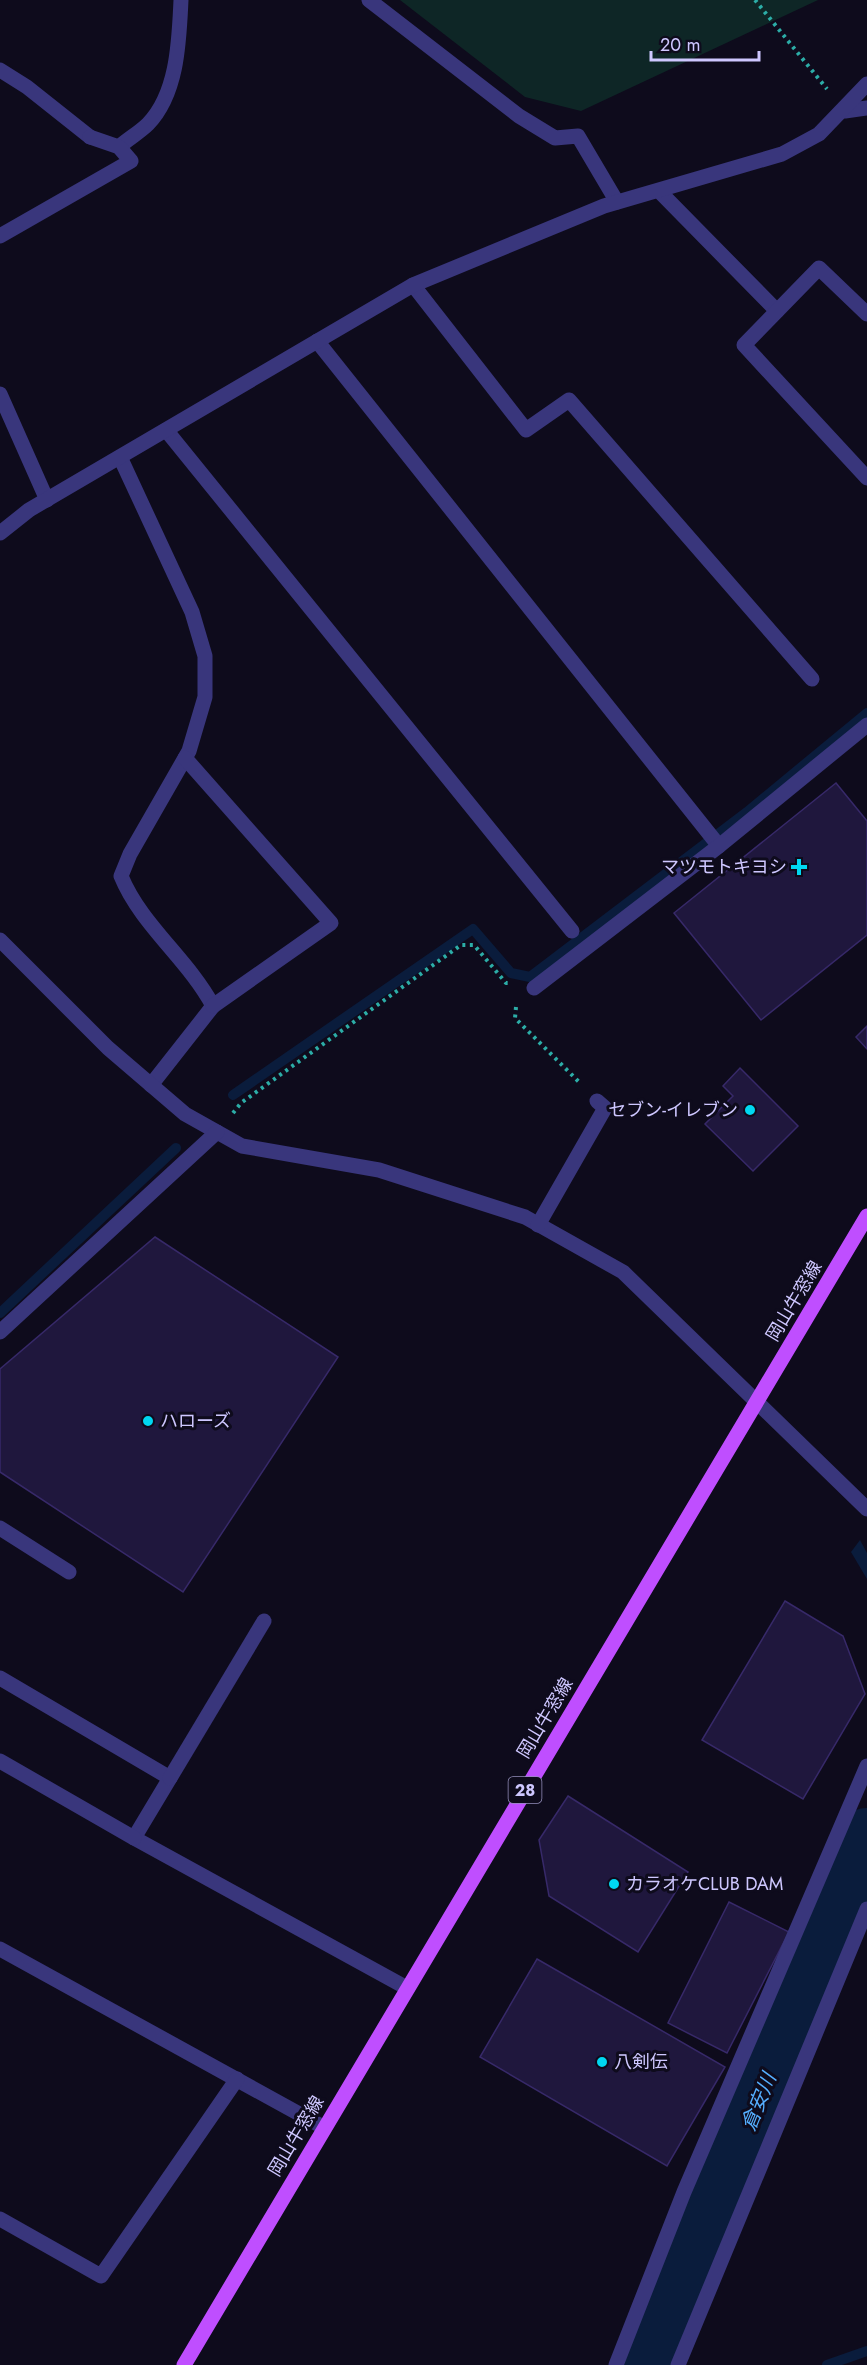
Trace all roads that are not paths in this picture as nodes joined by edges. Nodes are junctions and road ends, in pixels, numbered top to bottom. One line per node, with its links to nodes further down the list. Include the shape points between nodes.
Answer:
1 (181, 0): 7 (street, via 178,53 166,95 149,123)
2 (369, 0): 9 (street, via 519,116 555,138 578,136)
3 (0, 70): 7 (street, via 90,137)
4 (867, 84): 6 (street)
5 (867, 108): 6 (street)
6 (844, 111): 8 (street, via 819,134 782,154)
7 (119, 147): 10 (street, via 131,161)
8 (659, 191): 9 (street); 12 (street)
9 (617, 202): 11 (street)
10 (0, 236)
11 (413, 285): 14 (street); 21 (street, via 526,430 569,400)
12 (777, 311): 13 (street, via 819,268); 18 (street, via 744,345)
13 (867, 314)
14 (317, 341): 16 (street); 24 (street)
15 (0, 394): 19 (street)
16 (165, 430): 17 (street); 25 (street)
17 (120, 457): 19 (street); 23 (street, via 192,612 205,656 205,697)
18 (867, 478)
19 (47, 500): 20 (street)
20 (0, 533)
21 (812, 679)
22 (867, 724): 24 (street)
23 (185, 759): 28 (street, via 121,876 130,899 200,982); 28 (street, via 331,923)
24 (714, 840): 27 (street)
25 (572, 931)
26 (0, 940): 29 (street, via 108,1048)
27 (534, 988)
28 (213, 1006): 29 (street)
29 (151, 1085): 31 (street, via 185,1114)
30 (597, 1101): 33 (street, via 604,1108)
31 (217, 1132): 33 (street, via 242,1146 379,1170 525,1217); 34 (street)
32 (867, 1216): 35 (main road, 岡山牛窓線 / 28)
33 (538, 1225): 35 (street, via 623,1272)
34 (0, 1332)
35 (757, 1402): 36 (street); 47 (main road, 岡山牛窓線 / 28)
36 (867, 1509)
37 (0, 1528): 38 (street)
38 (69, 1572)
39 (264, 1621): 43 (street)
40 (0, 1678): 43 (street)
41 (0, 1761): 44 (street)
42 (867, 1766): 52 (street, via 684,2192)
43 (170, 1778): 44 (street)
44 (134, 1838): 47 (street)
45 (867, 1910): 53 (street)
46 (0, 1949): 48 (street)
47 (407, 1988): 49 (main road, 岡山牛窓線 / 28)
48 (237, 2079): 49 (street); 50 (street, via 101,2276)
49 (323, 2127): 51 (main road, 岡山牛窓線 / 28)
50 (0, 2219)
51 (184, 2365)
52 (616, 2365)
53 (678, 2365)

